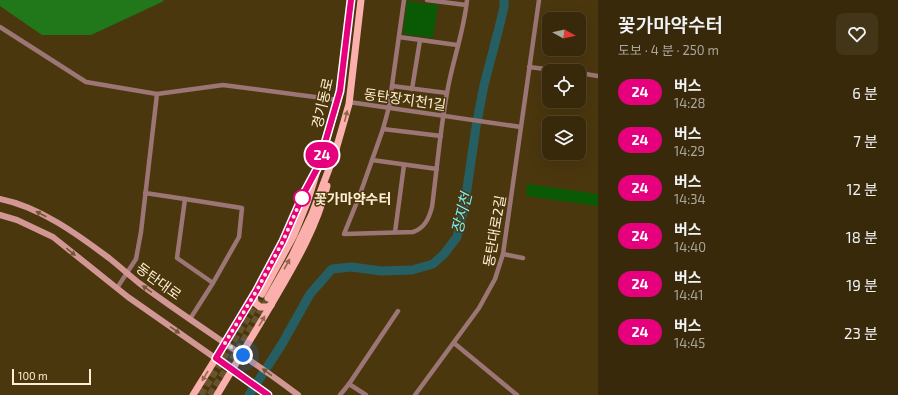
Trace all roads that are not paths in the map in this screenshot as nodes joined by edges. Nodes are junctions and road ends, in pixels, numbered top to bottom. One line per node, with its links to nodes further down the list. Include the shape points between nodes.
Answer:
1 (351, 0): 19 (main road, 경기동로)
2 (361, 0): 20 (main road, 경기동로)
3 (404, 0): 8 (street)
4 (427, 0): 6 (street)
5 (539, 0): 11 (street, 동탄대로2길)
6 (467, 3): 10 (street, via 463,29)
7 (0, 27): 18 (street, via 86,82)
8 (399, 37): 9 (street); 15 (street)
9 (420, 40): 10 (street); 16 (street)
10 (457, 45): 17 (street)
11 (529, 66): 12 (street); 23 (street, 동탄대로2길)
12 (542, 68)
13 (586, 74): 14 (street)
14 (598, 76)
15 (392, 86): 16 (street); 21 (street)
16 (412, 89): 17 (street)
17 (447, 93): 22 (street)
18 (157, 94): 19 (street, via 224,85); 30 (street)
19 (338, 100): 40 (main road, 경기동로, via 318,167 304,193)
20 (349, 102): 21 (street, 동탄장지천1길); 26 (main road, 경기동로, one-way to 20)
21 (389, 107): 22 (street, 동탄장지천1길); 24 (street)
22 (444, 115): 23 (street, 동탄장지천1길); 25 (street)
23 (521, 127): 35 (street, 동탄대로2길)
24 (383, 128): 25 (street); 27 (street)
25 (441, 136): 29 (street)
26 (335, 153): 40 (main road, 경기동로, one-way to 26, via 292,256 312,214); 41 (main road, via 316,222)
27 (372, 160): 28 (street); 34 (street, via 344,234)
28 (404, 165): 29 (street); 34 (street)
29 (437, 170): 34 (street, via 432,207 425,224 413,232)
30 (145, 193): 32 (street); 37 (street, via 136,259)
31 (0, 199): 37 (main road, 동탄대로, one-way to 31, via 62,225 17,202)
32 (185, 199): 38 (street, via 177,258); 38 (street, via 242,208 239,237)
33 (0, 215): 39 (main road, one-way to 39, via 53,237)
34 (395, 232)
35 (503, 254): 36 (street); 45 (street, 동탄대로2길, via 490,290)
36 (523, 258)
37 (127, 272): 39 (street); 43 (main road, 동탄대로, one-way to 37)
38 (212, 283): 43 (street)
39 (117, 288): 47 (main road, one-way to 47)
40 (261, 295): 41 (main road, via 255,303 260,307); 44 (main road)
41 (271, 305): 46 (main road, one-way to 41)
42 (398, 311): 49 (street)
43 (190, 319): 44 (main road, 동탄대로)
44 (225, 343): 46 (main road, 동탄대로); 47 (main road)
45 (454, 343): 56 (street, 동탄대로2길); 57 (street)
46 (243, 355): 48 (main road); 53 (main road, 동탄대로, one-way to 46)
47 (216, 358): 48 (main road); 50 (main road, one-way to 50)
48 (232, 370): 51 (main road); 52 (main road)
49 (349, 384): 54 (street); 55 (street)
50 (193, 395)
51 (217, 395)
52 (268, 395)
53 (298, 395)
54 (340, 395)
55 (366, 395)
56 (414, 395)
57 (517, 395)

